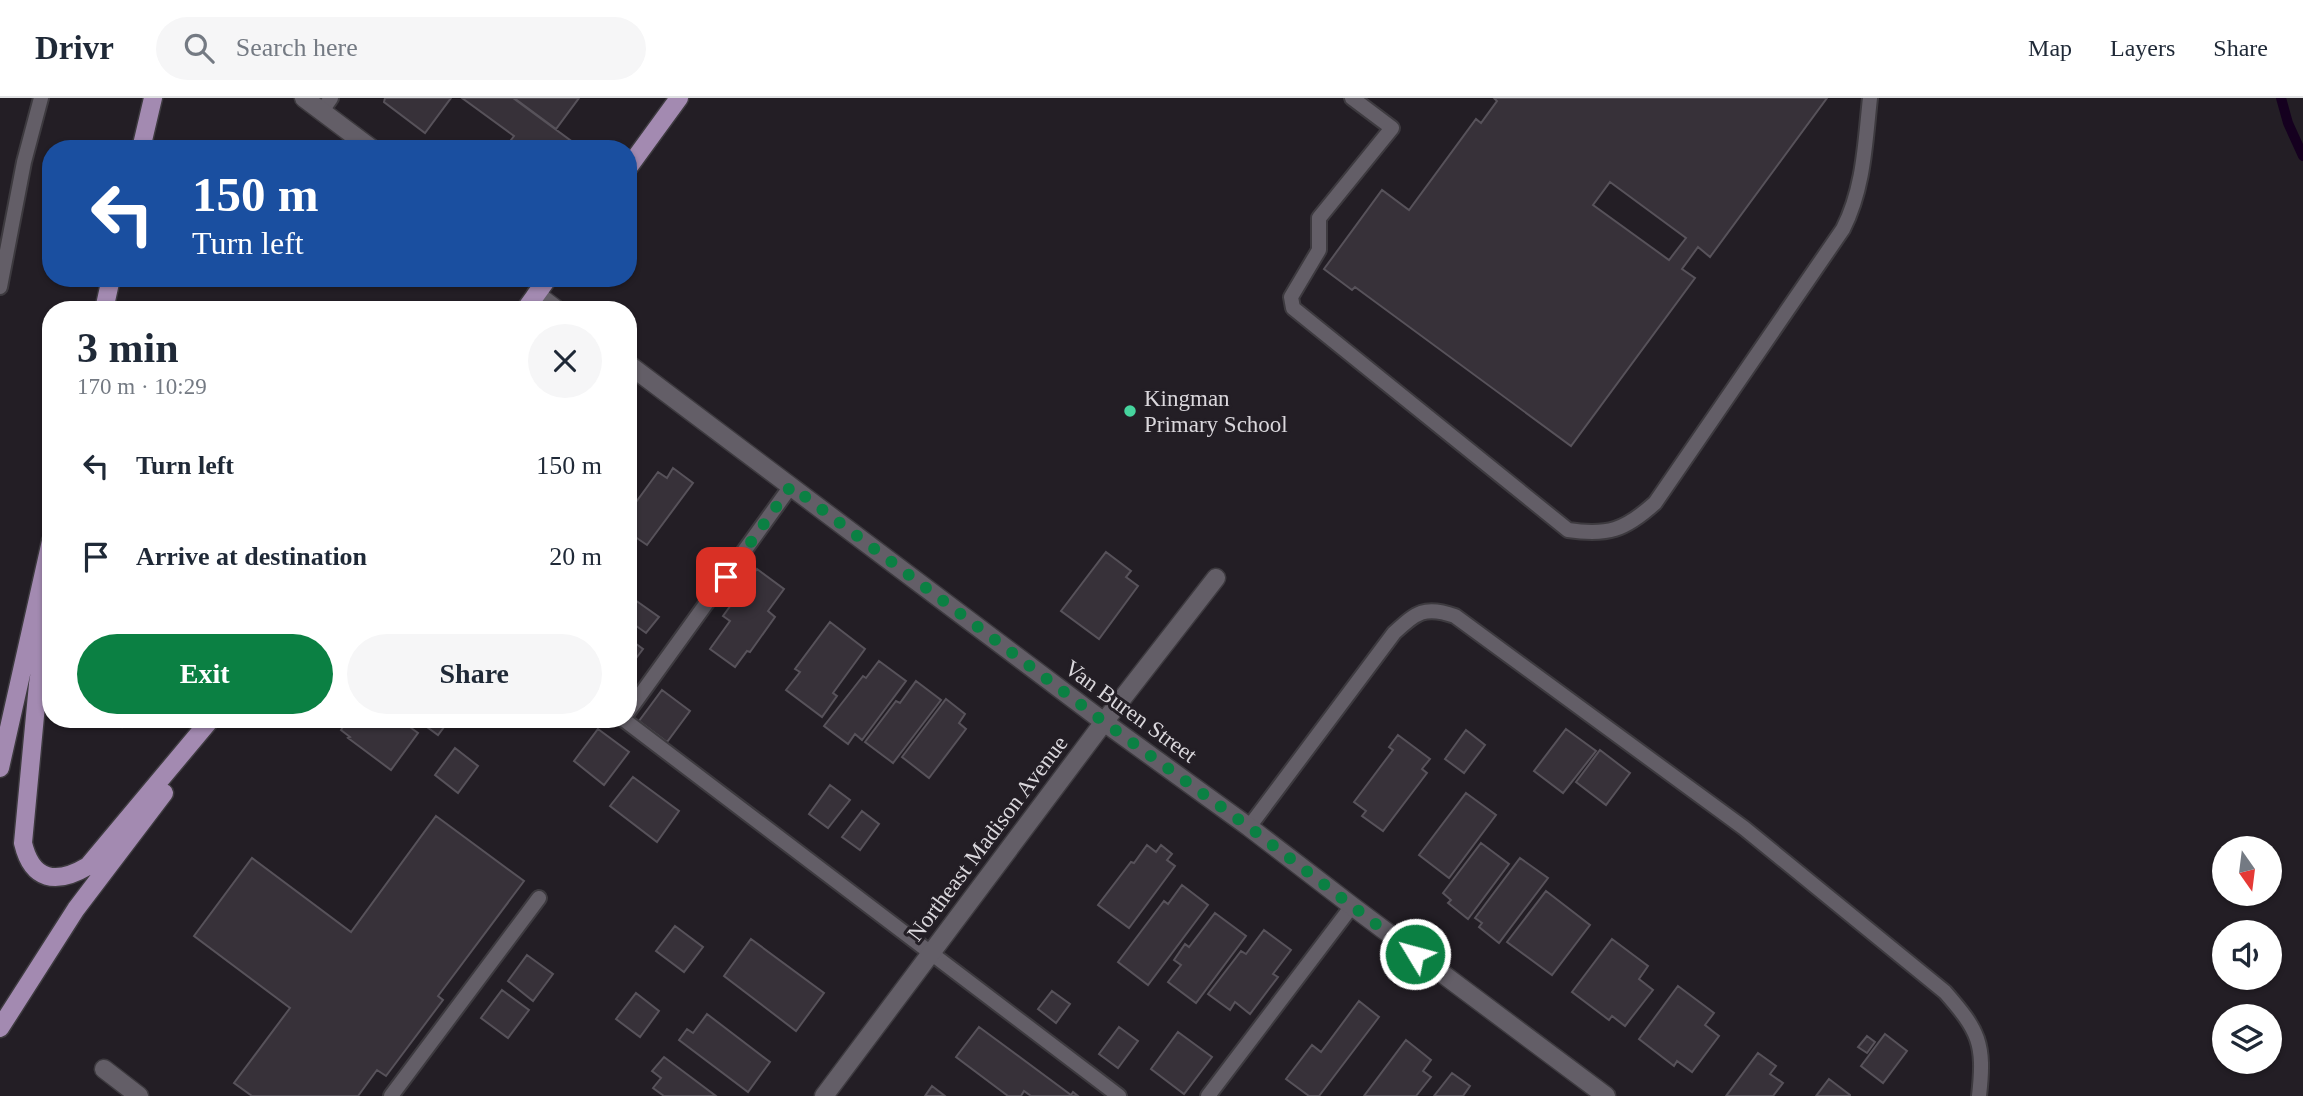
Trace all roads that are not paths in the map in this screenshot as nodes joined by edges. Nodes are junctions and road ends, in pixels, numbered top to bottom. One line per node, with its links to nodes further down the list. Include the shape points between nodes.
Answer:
1 (41, 98): 11 (lane)
2 (153, 98): 8 (main road)
3 (304, 98): 7 (street)
4 (679, 98): 10 (main road)
5 (1352, 98): 6 (lane, via 1392,128 1319,218 1319,250 1291,297 1293,308 1568,530 1589,533 1612,532 1655,503 1843,229 1861,184)
6 (1870, 98)
7 (327, 105): 9 (street)
8 (143, 140)
9 (363, 140)
10 (637, 156)
11 (0, 287)
12 (637, 371): 13 (street, Van Buren Street)
13 (791, 486): 17 (lane); 18 (street, Van Buren Street)
14 (1216, 578): 18 (street, Northeast Madison Avenue)
15 (42, 581): 22 (main road)
16 (42, 657): 19 (main road, via 23,843 35,870 63,877 88,866)
17 (637, 700)
18 (1104, 722): 23 (street, Van Buren Street); 26 (street, Northeast Madison Avenue)
19 (203, 728)
20 (211, 728): 27 (main road, via 76,909)
21 (635, 728): 26 (lane)
22 (0, 768)
23 (1249, 827): 25 (street, Van Buren Street); 35 (lane, via 1394,633 1416,613 1436,610 1455,616 1744,828 1945,992 1970,1020 1981,1047)
24 (539, 898): 30 (lane)
25 (1352, 906): 33 (lane); 34 (street, Van Buren Street)
26 (931, 953): 31 (street, Northeast Madison Avenue); 32 (lane)
27 (0, 1028)
28 (104, 1069): 29 (street)
29 (139, 1096)
30 (391, 1096)
31 (824, 1096)
32 (1119, 1096)
33 (1208, 1096)
34 (1606, 1096)
35 (1979, 1096)

